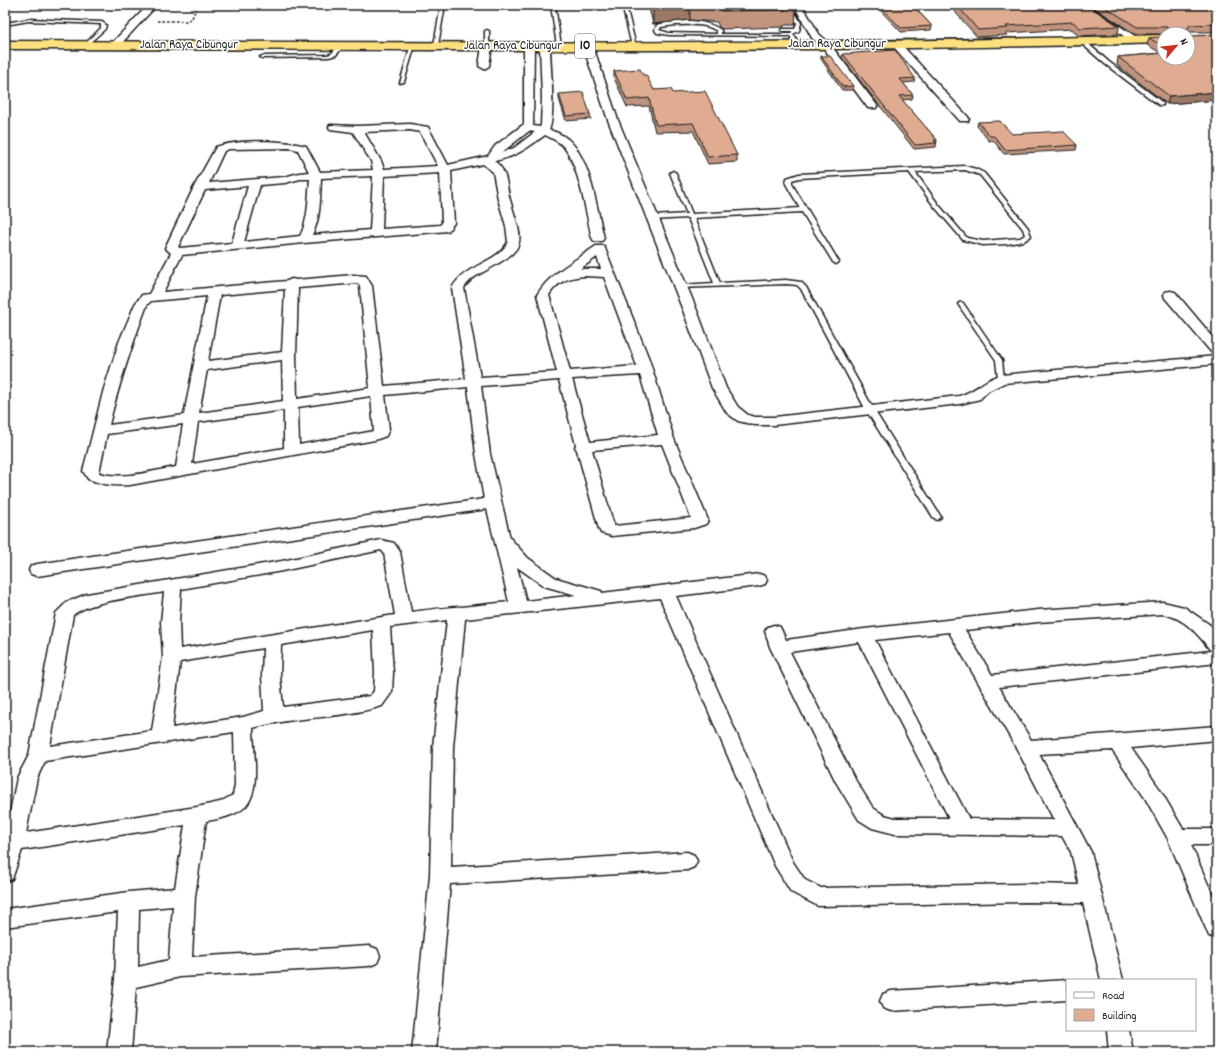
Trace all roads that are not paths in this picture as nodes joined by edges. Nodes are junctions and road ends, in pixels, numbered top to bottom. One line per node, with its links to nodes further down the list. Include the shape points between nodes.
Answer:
1 (153, 5): 23 (street)
2 (443, 5): 27 (lane)
3 (552, 5): 31 (lane)
4 (624, 5): 33 (lane)
5 (789, 5): 12 (lane, via 799,23)
6 (798, 5): 24 (street, via 815,36)
7 (1081, 5): 17 (street)
8 (1208, 5): 9 (lane)
9 (1217, 11)
10 (5, 24): 22 (lane, via 29,20 102,23 103,28)
11 (746, 30): 12 (lane)
12 (797, 30): 16 (lane)
13 (487, 31): 28 (lane)
14 (719, 35): 15 (lane); 15 (lane, via 717,29 705,25 660,26 657,30); 16 (lane)
15 (668, 40): 16 (highway, Jalan Raya Cibungur / 10); 33 (highway, Jalan Raya Cibungur / 10)
16 (794, 40): 24 (highway, Jalan Raya Cibungur / 10)
17 (1136, 40): 18 (highway, Jalan Raya Cibungur / 10); 19 (highway, Jalan Raya Cibungur / 10)
18 (1156, 41)
19 (1082, 42): 21 (highway, Jalan Raya Cibungur / 10); 36 (lane)
20 (5, 44): 22 (highway, Jalan Raya Cibungur / 10)
21 (896, 44): 24 (highway, Jalan Raya Cibungur / 10); 43 (street)
22 (86, 45): 23 (highway, Jalan Raya Cibungur / 10)
23 (115, 45): 25 (highway, Jalan Raya Cibungur / 10)
24 (826, 45): 42 (street)
25 (342, 46): 26 (highway, Jalan Raya Cibungur / 10); 34 (lane, via 329,56)
26 (413, 46): 27 (highway, Jalan Raya Cibungur / 10); 38 (lane)
27 (436, 46): 28 (highway, Jalan Raya Cibungur / 10)
28 (487, 46): 29 (highway, Jalan Raya Cibungur / 10); 37 (street)
29 (529, 46): 30 (highway, Jalan Raya Cibungur / 10); 39 (street)
30 (545, 46): 31 (highway, Jalan Raya Cibungur / 10); 40 (street)
31 (559, 46): 32 (highway, Jalan Raya Cibungur / 10)
32 (588, 46): 33 (highway, Jalan Raya Cibungur / 10); 60 (street, via 613,120)
33 (634, 46)
34 (262, 57)
35 (1115, 62): 36 (lane)
36 (1107, 63): 41 (lane)
37 (484, 66)
38 (402, 82)
39 (530, 93): 40 (street); 45 (street)
40 (546, 93): 47 (street, via 546,125)
41 (1161, 104)
42 (872, 106)
43 (964, 119)
44 (334, 127): 46 (street)
45 (527, 128): 47 (street); 48 (street)
46 (357, 129): 49 (street, via 424,129); 51 (street, via 376,160)
47 (543, 131): 48 (street, via 518,150); 62 (street, via 568,145 577,162)
48 (488, 159): 49 (street); 83 (street, via 497,170 512,224 514,242 509,250 460,282 458,288)
49 (445, 169): 51 (street); 61 (street, via 449,211 447,226 438,229)
50 (911, 171): 50 (lane, via 965,239 983,243 1007,242 1022,240 1028,236 1026,229 982,174 965,168); 58 (lane, via 799,176 789,179 789,184)
51 (379, 173): 54 (street); 61 (street)
52 (673, 173): 59 (lane)
53 (206, 175): 54 (street, via 220,149 290,145 302,148); 55 (street, via 288,172); 57 (street)
54 (316, 175): 55 (street); 63 (street, via 312,218)
55 (299, 176): 56 (street, via 285,180)
56 (256, 182): 57 (street); 64 (street)
57 (200, 187): 65 (street, via 172,245 171,248)
58 (804, 210): 59 (lane); 66 (lane)
59 (690, 216): 60 (lane); 70 (lane)
60 (652, 218): 71 (street)
61 (376, 233): 63 (street)
62 (598, 238)
63 (304, 239): 64 (street)
64 (237, 246): 65 (street)
65 (178, 252): 74 (street)
66 (836, 262)
67 (610, 274): 68 (street, via 593,272); 68 (street, via 600,249); 80 (street)
68 (561, 277): 81 (street, via 551,283 543,295)
69 (292, 283): 72 (street); 77 (street); 84 (street, via 353,279 364,281)
70 (718, 285): 71 (lane); 86 (lane, via 799,283 808,295)
71 (680, 287): 86 (street, via 719,388 732,410 743,418 774,421)
72 (214, 291): 74 (street); 79 (street)
73 (1170, 295): 76 (street)
74 (154, 297): 88 (street, via 147,298 141,304 126,342 110,392)
75 (961, 304): 82 (lane, via 999,360)
76 (1217, 350)
77 (290, 355): 79 (street); 85 (street)
78 (1217, 360): 82 (street)
79 (202, 366): 87 (street)
80 (645, 370): 81 (street); 89 (street)
81 (565, 375): 83 (street); 90 (street)
82 (1001, 379): 86 (street, via 983,388 975,396 960,400)
83 (474, 382): 84 (street); 93 (street, via 483,454)
84 (379, 391): 85 (street); 91 (street, via 382,433)
85 (291, 405): 87 (street); 91 (street)
86 (870, 410): 94 (lane)
87 (191, 419): 88 (street); 92 (street)
88 (102, 430): 92 (street, via 91,471 93,476 100,480 130,480)
89 (667, 439): 90 (street); 90 (street, via 700,520 694,524 616,531 607,529)
90 (582, 447)
91 (292, 451): 92 (street)
92 (183, 471)
93 (493, 503): 95 (street); 96 (street)
94 (937, 516)
95 (502, 538): 100 (street, via 522,562 550,582); 101 (street)
96 (37, 570)
97 (759, 580): 99 (street)
98 (172, 585): 103 (street, via 282,566 381,545 388,547 392,552); 109 (street); 118 (street, via 87,600 65,613)
99 (666, 592): 100 (street); 128 (street, via 785,866 798,886 818,897)
100 (602, 597): 101 (street)
101 (519, 607): 102 (street)
102 (457, 612): 103 (street); 127 (street, via 443,747)
103 (404, 619): 104 (street)
104 (380, 622): 107 (street); 112 (street, via 384,673 383,692 376,700 360,705)
105 (954, 626): 106 (street); 108 (street, via 1038,616 1163,608 1178,612 1194,621 1204,629); 111 (street)
106 (864, 635): 120 (street); 120 (street, via 776,639 846,782 866,814 879,822 895,826)
107 (272, 640): 109 (street); 112 (street)
108 (1217, 647)
109 (172, 657): 115 (street)
110 (1217, 657): 111 (street)
111 (987, 682): 117 (street)
112 (274, 715): 113 (street)
113 (243, 724): 115 (street); 119 (street, via 243,795 235,805)
114 (1217, 733): 116 (street)
115 (161, 736): 118 (street)
116 (1117, 742): 117 (street); 122 (street)
117 (1026, 748): 121 (street)
118 (39, 755): 124 (street, via 28,778)
119 (198, 815): 124 (street); 129 (street)
120 (963, 826): 121 (street)
121 (1069, 828): 128 (street, via 1081,852)
122 (1177, 837): 123 (street); 132 (street)
123 (1217, 837)
124 (14, 843): 126 (street)
125 (687, 861): 127 (street)
126 (5, 873)
127 (440, 876): 141 (street)
128 (1092, 894): 136 (street)
129 (184, 896): 130 (street); 134 (street)
130 (129, 901): 131 (street); 135 (street)
131 (5, 918)
132 (1217, 929)
133 (369, 956): 134 (street)
134 (180, 967): 135 (street)
135 (126, 979): 140 (street)
136 (1112, 979)
137 (1066, 990): 138 (street)
138 (891, 1001)
139 (1118, 1031): 142 (street)
140 (119, 1052)
141 (424, 1052)
142 (1121, 1052)

